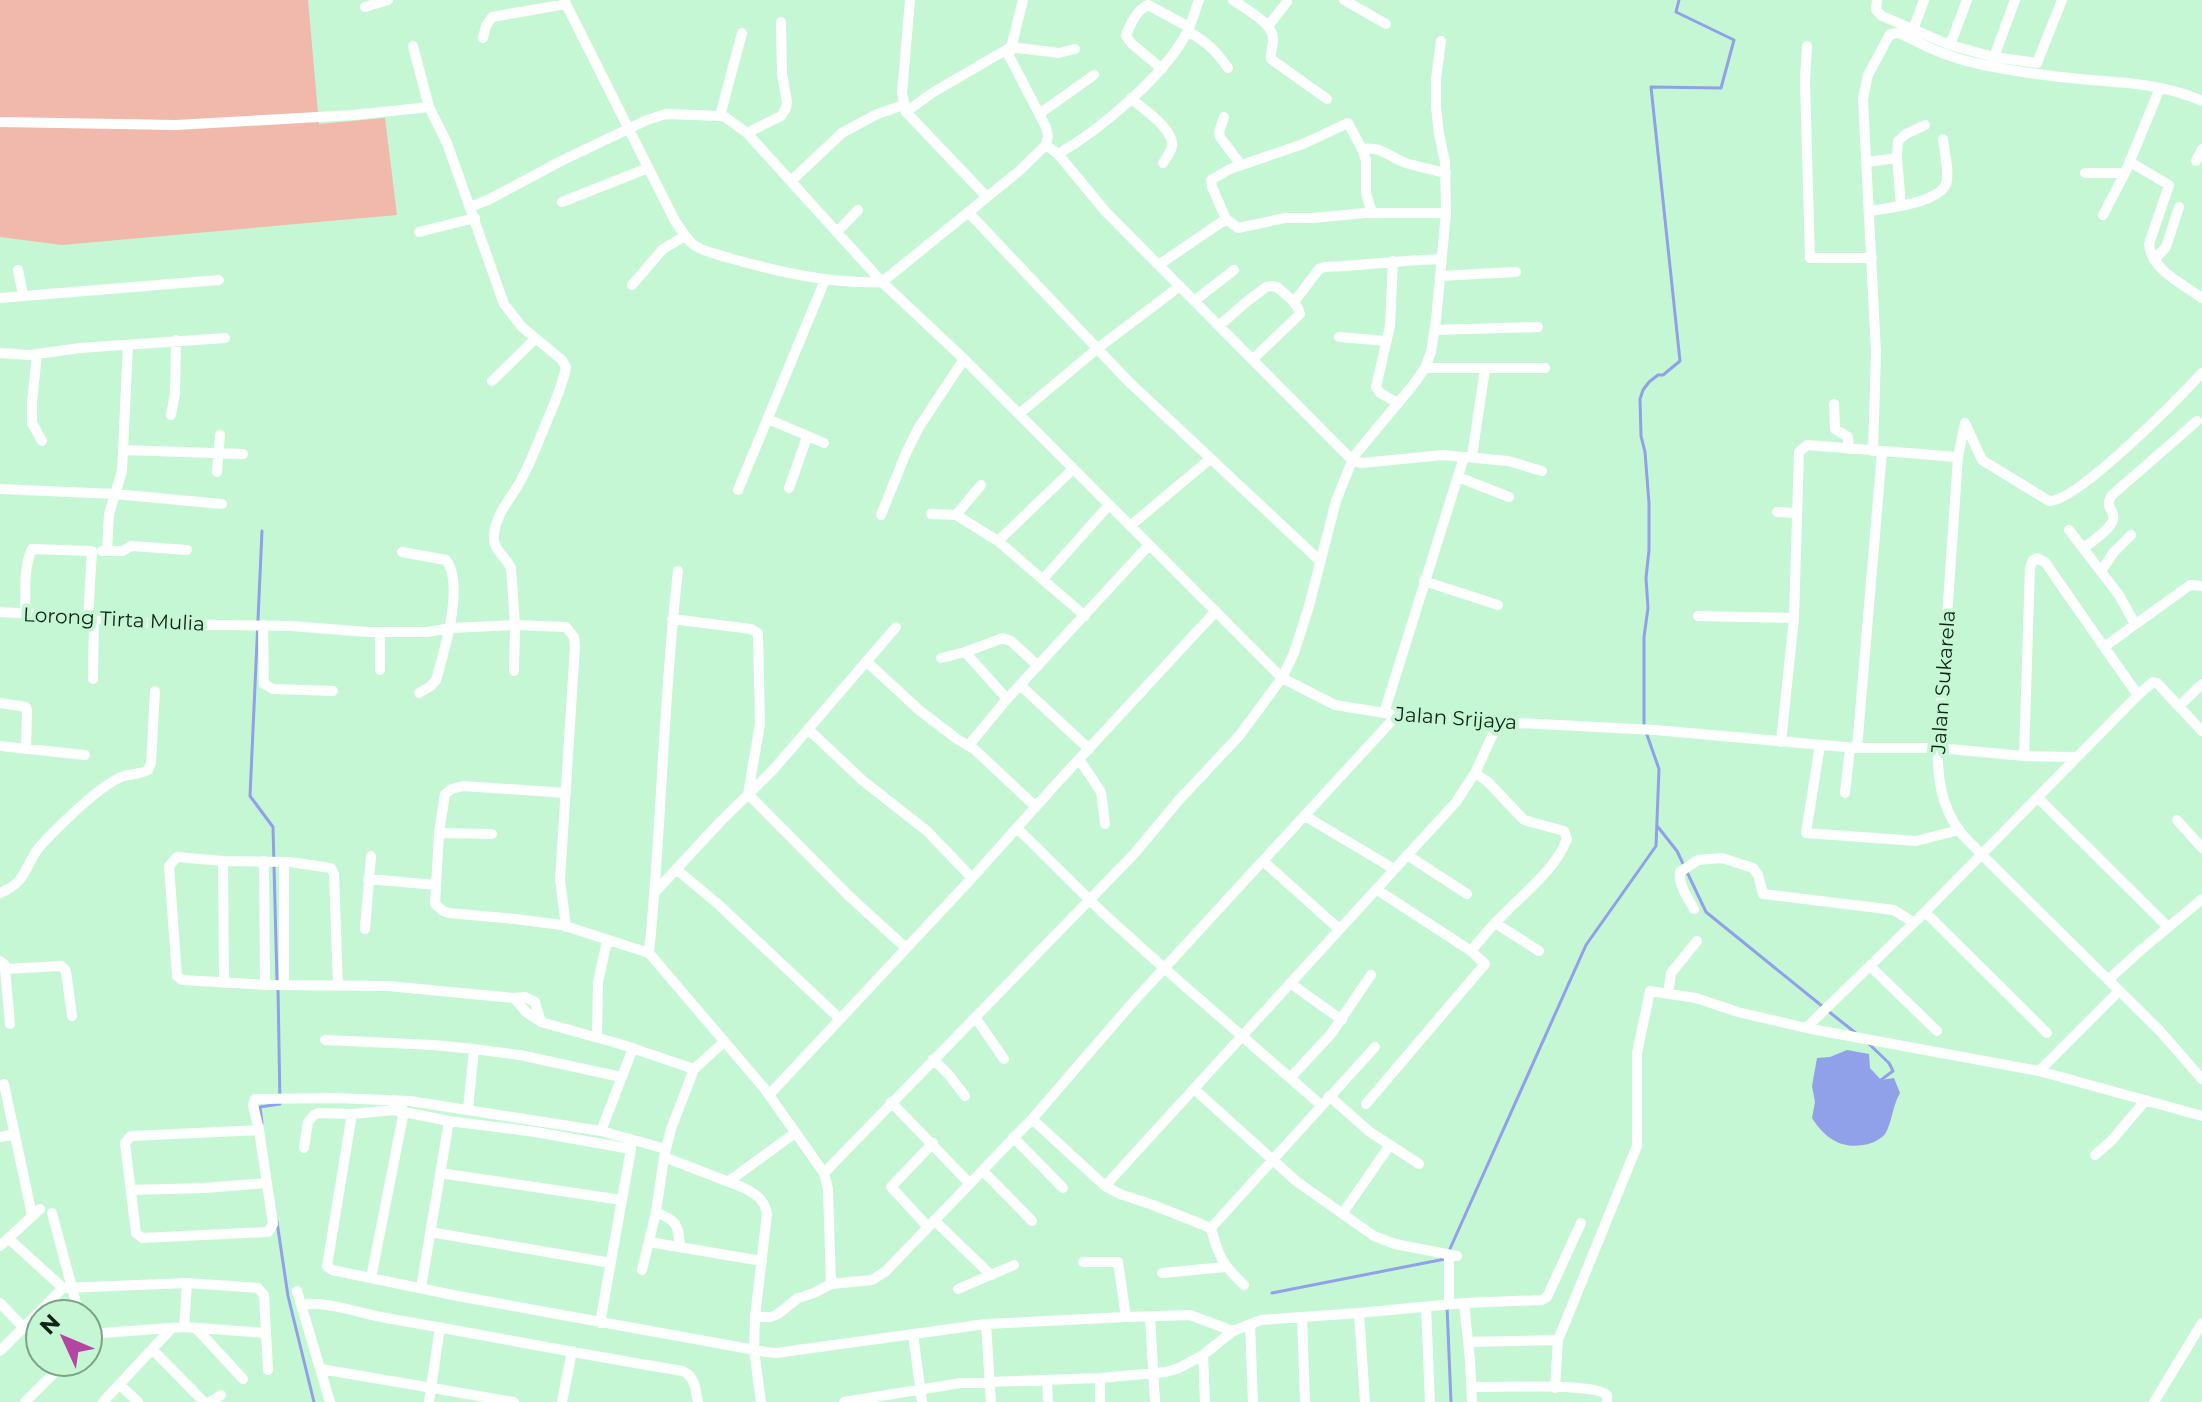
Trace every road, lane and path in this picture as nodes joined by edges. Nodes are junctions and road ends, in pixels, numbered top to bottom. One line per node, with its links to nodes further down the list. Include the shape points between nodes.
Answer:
1 (388, 0): 14 (street)
2 (910, 0): 37 (street)
3 (1023, 0): 26 (street)
4 (1199, 0): 18 (street)
5 (1233, 0): 17 (street)
6 (1344, 0): 16 (street)
7 (1877, 0): 19 (street, via 1878,13)
8 (1924, 0): 19 (street)
9 (1967, 0): 23 (street)
10 (2015, 0): 28 (street)
11 (2062, 0): 28 (street, via 2038,63)
12 (565, 2): 21 (street, via 492,17); 43 (street)
13 (1287, 2): 17 (street)
14 (365, 7)
15 (781, 22): 44 (street, via 786,108 781,116)
16 (1386, 24)
17 (1268, 26): 34 (street, via 1271,59)
18 (1188, 29): 29 (street, via 1215,49); 30 (street); 30 (street, via 1148,5 1140,10 1126,36)
19 (1913, 30): 23 (street)
20 (742, 33): 39 (street)
21 (483, 38)
22 (1441, 41): 57 (street, via 1436,106)
23 (1950, 45): 28 (street)
24 (413, 46): 36 (street)
25 (1807, 46): 77 (street, via 1810,258)
26 (1011, 47): 27 (street, via 1059,53); 37 (street); 38 (street, via 1012,64)
27 (1075, 49)
28 (1994, 57)
29 (1228, 68)
30 (1162, 69): 33 (street)
31 (1094, 75): 38 (street)
32 (2160, 88): 35 (street); 52 (street, via 2004,68 1952,57 1893,32 1863,90); 53 (street)
33 (1131, 98): 49 (street); 54 (street, via 1173,141)
34 (1327, 99)
35 (2202, 101)
36 (429, 107): 41 (street, via 176,125); 64 (street)
37 (904, 109): 60 (street, via 875,115 842,133); 61 (street)
38 (1039, 114): 46 (street)
39 (720, 116): 43 (street, via 666,114); 44 (street, Jalan Srijaya)
40 (1224, 117): 55 (street, via 1220,137)
41 (0, 122)
42 (1925, 125): 50 (street, via 1898,141)
43 (629, 130): 56 (street); 64 (street)
44 (747, 133): 60 (street, Jalan Srijaya)
45 (1943, 139): 63 (street, via 1945,186)
46 (1046, 145): 49 (street); 61 (street)
47 (1362, 149): 55 (street, via 1348,123); 57 (street, via 1382,150 1403,162); 69 (street)
48 (2202, 149): 51 (street)
49 (1058, 154): 81 (street, via 1105,211)
50 (1897, 158): 52 (street); 63 (street)
51 (2196, 161)
52 (1867, 162): 67 (street)
53 (2130, 162): 59 (street); 79 (street, via 2169,185 2149,244)
54 (1163, 163)
55 (1241, 165): 73 (street, via 1211,180)
56 (648, 168): 62 (street); 76 (street)
57 (1446, 173): 70 (street)
58 (2085, 173): 59 (street)
59 (2125, 173): 71 (street)
60 (791, 181): 75 (street, Jalan Srijaya)
61 (987, 197): 68 (street)
62 (562, 202)
63 (1901, 206): 67 (street)
64 (470, 207): 72 (street)
65 (2179, 207): 79 (street, via 2166,247)
66 (858, 210): 75 (street)
67 (1869, 211): 77 (street)
68 (968, 212): 88 (street); 105 (street)
69 (1372, 213): 70 (street); 73 (street, via 1285,218 1238,228)
70 (1446, 213): 78 (street)
71 (2103, 215)
72 (475, 218): 74 (street); 101 (street, via 504,304)
73 (1226, 219): 81 (street)
74 (419, 232)
75 (837, 232): 88 (street, Jalan Srijaya)
76 (685, 236): 87 (street, via 704,250); 89 (street, via 663,249)
77 (1872, 258): 127 (street)
78 (1442, 259): 80 (street); 85 (street)
79 (2154, 260): 93 (street)
80 (1393, 261): 95 (street, via 1319,269); 103 (street)
81 (1160, 264): 90 (street)
82 (18, 270): 91 (street)
83 (1234, 270): 94 (street)
84 (1516, 272): 85 (street)
85 (1440, 276): 98 (street)
86 (219, 280): 91 (street)
87 (825, 280): 88 (street); 119 (street)
88 (882, 282): 108 (street, Jalan Srijaya)
89 (632, 285)
90 (1180, 286): 94 (street); 105 (street)
91 (23, 295): 92 (street)
92 (0, 298)
93 (2202, 298)
94 (1194, 301): 96 (street)
95 (1294, 302): 96 (street, via 1277,287 1266,287); 109 (street, via 1300,314)
96 (1219, 326): 109 (street)
97 (1538, 327): 98 (street)
98 (1435, 330): 110 (street)
99 (1339, 337): 103 (street)
100 (225, 338): 102 (street)
101 (535, 339): 114 (street); 178 (street, via 566,367 525,473 500,512 494,537 511,568)
102 (176, 340): 104 (street); 118 (street)
103 (1386, 341): 115 (street, via 1376,387)
104 (128, 345): 107 (street); 126 (street)
105 (1098, 348): 117 (street); 132 (street)
106 (0, 353): 107 (street)
107 (37, 354): 123 (street, via 32,423)
108 (964, 359): 117 (street, Jalan Srijaya); 149 (street, via 919,427)
109 (1253, 359): 133 (street)
110 (1425, 368): 112 (street); 115 (street)
111 (1545, 368): 112 (street)
112 (1485, 369): 130 (street)
113 (2202, 373): 131 (street, Jalan Sukarela, via 2078,489 2056,501 1982,460 1965,423)
114 (492, 381)
115 (1398, 403): 133 (street)
116 (1834, 404): 125 (street, via 1835,429 1848,437)
117 (1019, 414): 134 (street, Jalan Srijaya)
118 (171, 415)
119 (768, 419): 122 (street); 141 (street)
120 (2197, 421): 156 (street, via 2112,495 2108,506 2113,519)
121 (220, 435): 128 (street)
122 (807, 437): 124 (street); 139 (street)
123 (42, 441)
124 (824, 443)
125 (1849, 449): 127 (street); 147 (street, via 1802,448)
126 (124, 450): 128 (street); 142 (street)
127 (1877, 452): 131 (street); 209 (street)
128 (219, 453): 129 (street); 136 (street)
129 (243, 454)
130 (1468, 456): 133 (street); 135 (street); 137 (street)
131 (1958, 457): 210 (street, Jalan Sukarela)
132 (1210, 459): 151 (street); 161 (street)
133 (1353, 461): 161 (street)
134 (1073, 469): 145 (street, Jalan Srijaya); 154 (street)
135 (1542, 471)
136 (217, 472)
137 (1458, 477): 143 (street); 165 (street)
138 (981, 485): 150 (street)
139 (789, 488)
140 (0, 489): 142 (street)
141 (738, 490)
142 (115, 494): 144 (street); 159 (street)
143 (1509, 497)
144 (222, 504)
145 (1109, 505): 151 (street, Jalan Srijaya); 164 (street)
146 (1777, 512): 147 (street)
147 (1796, 513): 174 (street)
148 (931, 514): 150 (street)
149 (881, 515)
150 (956, 515): 154 (street)
151 (1130, 526): 155 (street, Jalan Srijaya)
152 (2069, 530): 156 (street)
153 (2131, 535): 162 (street)
154 (998, 541): 164 (street)
155 (1149, 545): 168 (street, Jalan Srijaya); 171 (street)
156 (2084, 548): 162 (street)
157 (187, 550): 159 (street, via 131,546)
158 (92, 551): 159 (street); 170 (street, via 32,549); 173 (street)
159 (107, 551)
160 (402, 552): 180 (street, via 441,558 450,565)
161 (1320, 561): 189 (street)
162 (2102, 570): 176 (street)
163 (678, 571): 175 (street)
164 (1044, 578): 171 (street)
165 (1424, 581): 167 (street); 200 (street)
166 (2202, 586): 176 (street, via 2190,585)
167 (1498, 605)
168 (1216, 611): 189 (street, Jalan Srijaya); 212 (street)
169 (0, 612): 170 (street, Lorong Tirta Mulia)
170 (25, 614): 173 (street, Lorong Tirta Mulia)
171 (1085, 616): 186 (street)
172 (1698, 616): 174 (street)
173 (91, 617): 177 (street, Lorong Tirta Mulia); 190 (street)
174 (1794, 618): 205 (street)
175 (672, 619): 220 (street, via 758,633 760,724); 243 (street)
176 (2135, 624): 182 (street)
177 (258, 625): 181 (street, Lorong Tirta Mulia); 194 (street, via 267,687)
178 (515, 625): 180 (street, Lorong Tirta Mulia); 188 (street); 218 (street, Lorong Tirta Mulia, via 566,627 574,637)
179 (896, 627): 185 (street)
180 (451, 628): 181 (street, Lorong Tirta Mulia); 195 (street, via 436,680)
181 (380, 632): 187 (street)
182 (2104, 647): 196 (street); 214 (street, via 2045,562 2033,560)
183 (965, 652): 184 (street); 186 (street, via 1003,638); 197 (street)
184 (941, 658)
185 (866, 661): 203 (street); 208 (street)
186 (1038, 666): 192 (street)
187 (380, 670)
188 (514, 671)
189 (1282, 678): 200 (street, Jalan Srijaya, via 1335,705); 247 (street, via 1239,736)
190 (93, 679)
191 (2202, 684): 199 (street)
192 (1020, 685): 197 (street); 212 (street)
193 (155, 691): 244 (street, via 148,770 123,777 93,798 39,845 13,888)
194 (333, 691)
195 (419, 693)
196 (2138, 695): 199 (street, via 2155,682); 215 (street)
197 (1007, 699): 208 (street)
198 (0, 703): 211 (street, via 26,707)
199 (2179, 706): 204 (street)
200 (1384, 713): 201 (street, Jalan Srijaya)
201 (1397, 715): 202 (street, Jalan Srijaya); 223 (street)
202 (1499, 721): 205 (street, Jalan Srijaya); 217 (street)
203 (808, 729): 220 (street); 239 (street, via 927,831)
204 (2202, 731)
205 (1781, 742): 206 (street)
206 (1820, 745): 209 (street); 227 (street, via 1806,833 1916,841)
207 (0, 746): 211 (street)
208 (968, 746): 222 (street)
209 (1854, 748): 210 (street); 219 (street)
210 (1938, 748): 214 (street); 227 (street, Jalan Sukarela, via 1943,798)
211 (26, 749): 213 (street)
212 (1089, 749): 216 (street)
213 (85, 755)
214 (2024, 756): 215 (street)
215 (2076, 757): 221 (street)
216 (1079, 759): 222 (street); 225 (street, via 1101,792)
217 (1475, 773): 232 (street); 250 (street, via 1524,820 1567,835 1562,852)
218 (566, 793): 228 (street, via 452,789 443,798); 252 (street, Lorong Tirta Mulia, via 560,879)
219 (1845, 793)
220 (748, 794): 237 (street); 258 (street)
221 (2038, 798): 231 (street); 253 (street)
222 (1036, 807): 226 (street)
223 (1305, 816): 236 (street); 238 (street)
224 (2177, 820): 230 (street)
225 (1105, 824)
226 (1017, 828): 239 (street); 247 (street)
227 (1959, 830): 231 (street, Jalan Sukarela)
228 (439, 833): 229 (street); 241 (street)
229 (492, 834)
230 (2202, 848)
231 (1981, 854): 249 (street); 266 (street, Jalan Sukarela)
232 (1407, 855): 238 (street); 245 (street)
233 (371, 856): 240 (street)
234 (223, 861): 235 (street); 267 (street); 267 (street, via 177,857 169,866 177,976 187,982)
235 (274, 861): 269 (street); 270 (street); 271 (street, via 333,870)
236 (1263, 861): 255 (street); 264 (street)
237 (676, 869): 243 (street); 276 (street)
238 (1394, 869): 242 (street)
239 (972, 878): 258 (street)
240 (368, 879): 241 (street); 254 (street)
241 (436, 885): 252 (street, via 435,904 443,911)
242 (1376, 889): 255 (street); 259 (street)
243 (656, 891): 261 (street)
244 (0, 893)
245 (1467, 894)
246 (2202, 899): 253 (street)
247 (1090, 900): 264 (street); 275 (street)
248 (1694, 909): 251 (street, via 1679,877 1698,860 1722,858 1753,868 1762,894 1894,910)
249 (1925, 912): 251 (street); 281 (street)
250 (1495, 923): 259 (street); 260 (street)
251 (1914, 923): 263 (street)
252 (566, 927): 256 (street)
253 (2168, 927): 266 (street)
254 (365, 929)
255 (1339, 929): 268 (street)
256 (607, 941): 261 (street); 283 (street, via 598,982)
257 (1697, 941): 273 (street, via 1671,973)
258 (906, 948): 276 (street)
259 (1471, 951): 303 (street, via 1484,966)
260 (1539, 951)
261 (649, 953): 285 (street)
262 (2, 965): 274 (street, via 61,966); 278 (street)
263 (1870, 966): 279 (street); 280 (street)
264 (1164, 968): 282 (street); 309 (street)
265 (1371, 975): 277 (street)
266 (2108, 980): 272 (street, Jalan Sukarela)
267 (224, 983): 269 (street)
268 (1290, 983): 277 (street); 282 (street)
269 (267, 984): 270 (street)
270 (283, 984): 271 (street)
271 (338, 986): 283 (street, via 514,998 541,1022)
272 (2119, 991): 292 (street); 295 (street, Jalan Sukarela)
273 (1668, 994): 279 (street); 386 (street, via 1649,992 1637,1053 1637,1146)
274 (72, 1016)
275 (975, 1017): 289 (street); 290 (street)
276 (839, 1018): 298 (street)
277 (1342, 1020): 294 (street)
278 (10, 1024)
279 (1806, 1028): 292 (street)
280 (1937, 1031)
281 (2047, 1033)
282 (1243, 1035): 294 (street); 297 (street)
283 (597, 1037): 287 (street)
284 (325, 1040): 288 (street)
285 (724, 1042): 291 (street); 298 (street)
286 (1375, 1047): 300 (street)
287 (633, 1048): 291 (street); 293 (street)
288 (474, 1049): 293 (street); 305 (street)
289 (933, 1059): 299 (street); 302 (street)
290 (1004, 1059)
291 (694, 1069): 321 (street)
292 (2039, 1071): 301 (street)
293 (621, 1077): 312 (street)
294 (1291, 1077): 304 (street)
295 (2202, 1079)
296 (4, 1084): 314 (street)
297 (1194, 1089): 323 (street); 331 (street)
298 (769, 1095): 313 (street)
299 (965, 1096)
300 (1329, 1096): 304 (street); 319 (street)
301 (2146, 1100): 308 (street); 322 (street)
302 (891, 1102): 317 (street); 327 (street)
303 (1366, 1104)
304 (1321, 1105): 323 (street)
305 (468, 1109): 311 (street, via 410,1101 255,1099); 312 (street)
306 (404, 1111): 307 (street); 310 (street); 354 (street)
307 (352, 1114): 320 (street, via 314,1115); 354 (street, via 327,1266)
308 (2202, 1116)
309 (1032, 1119): 316 (street); 331 (street)
310 (449, 1121): 318 (street); 326 (street)
311 (259, 1130): 329 (street); 333 (street, via 131,1136 125,1143)
312 (601, 1131): 318 (street)
313 (795, 1133): 327 (street); 328 (street)
314 (15, 1134): 315 (street); 343 (street, via 36,1212)
315 (0, 1137)
316 (1013, 1137): 325 (street); 332 (street)
317 (933, 1143): 330 (street); 340 (street, via 891,1187)
318 (630, 1144): 321 (street); 334 (street)
319 (1390, 1145): 324 (street); 337 (street)
320 (304, 1148)
321 (665, 1153): 328 (street); 335 (street)
322 (2095, 1155)
323 (1274, 1160): 337 (street); 341 (street)
324 (1419, 1164)
325 (983, 1171): 330 (street); 338 (street)
326 (440, 1173): 334 (street); 342 (street)
327 (824, 1173): 356 (street)
328 (729, 1181): 346 (street, via 753,1192 766,1208)
329 (266, 1183): 333 (street); 333 (street, via 271,1230 242,1234 142,1238 136,1233)
330 (970, 1184): 340 (street)
331 (1105, 1186): 341 (street)
332 (1063, 1188)
333 (131, 1190)
334 (622, 1200): 348 (street)
335 (656, 1212): 344 (street); 345 (street, via 678,1227)
336 (52, 1213): 358 (street)
337 (1342, 1214): 366 (street, via 1384,1241 1449,1255)
338 (1032, 1221)
339 (1581, 1223): 365 (street, via 1544,1299)
340 (931, 1224): 353 (street); 356 (street, via 872,1280)
341 (1211, 1228): 350 (street)
342 (430, 1232): 348 (street); 359 (street)
343 (2, 1242): 358 (street)
344 (649, 1242): 345 (street); 351 (street)
345 (680, 1246): 346 (street)
346 (762, 1261): 370 (street)
347 (1083, 1262): 371 (street, via 1118,1262)
348 (611, 1263): 374 (street)
349 (1014, 1265): 353 (street)
350 (1225, 1267): 352 (street); 357 (street)
351 (642, 1270)
352 (1162, 1273)
353 (991, 1275): 360 (street)
354 (371, 1278): 359 (street)
355 (187, 1283): 358 (street); 380 (street); 384 (street, via 258,1288 264,1295)
356 (831, 1284): 370 (street, via 798,1298 778,1314)
357 (1244, 1285)
358 (68, 1288): 362 (street); 363 (street)
359 (421, 1288): 374 (street)
360 (958, 1289)
361 (297, 1291): 367 (street)
362 (57, 1298)
363 (72, 1298)
364 (0, 1303): 379 (street)
365 (1464, 1303): 366 (street); 387 (street)
366 (1447, 1304): 368 (street)
367 (302, 1305): 378 (street); 393 (street)
368 (1426, 1307): 369 (street); 428 (street)
369 (1359, 1313): 373 (street); 427 (street)
370 (755, 1317): 389 (street)
371 (1126, 1317): 372 (street); 376 (street)
372 (1150, 1317): 382 (street, via 1190,1315); 395 (street)
373 (1302, 1317): 377 (street); 426 (street)
374 (600, 1323): 389 (street)
375 (2202, 1323): 431 (street)
376 (986, 1324): 385 (street); 399 (street)
377 (1250, 1325): 382 (street); 425 (street)
378 (440, 1327): 391 (street); 403 (street)
379 (24, 1328): 390 (street)
380 (190, 1328): 381 (street); 384 (street); 398 (street)
381 (170, 1330): 383 (street); 388 (street)
382 (1233, 1331): 392 (street)
383 (104, 1333)
384 (266, 1333): 394 (street)
385 (913, 1334): 389 (street, via 776,1353); 404 (street)
386 (1558, 1340): 387 (street); 405 (street)
387 (1469, 1342): 402 (street)
388 (153, 1350): 401 (street); 410 (street)
389 (754, 1350): 417 (street)
390 (0, 1351)
391 (572, 1351): 415 (street); 416 (street, via 683,1371 694,1381)
392 (1203, 1355): 395 (street); 424 (street)
393 (321, 1369): 403 (street); 412 (street)
394 (268, 1370)
395 (1154, 1373): 397 (street); 423 (street)
396 (49, 1378): 407 (street)
397 (1100, 1378): 400 (street); 422 (street)
398 (243, 1379)
399 (990, 1381): 400 (street); 404 (street); 420 (street)
400 (1047, 1381): 421 (street)
401 (120, 1385): 408 (street); 409 (street)
402 (1472, 1387): 405 (street); 429 (street)
403 (431, 1388): 413 (street); 414 (street)
404 (921, 1388): 418 (street); 419 (street)
405 (1555, 1388): 430 (street, via 1602,1391)
406 (221, 1395): 411 (street)
407 (25, 1402)
408 (103, 1402)
409 (138, 1402)
410 (204, 1402)
411 (210, 1402)
412 (330, 1402)
413 (429, 1402)
414 (514, 1402)
415 (562, 1402)
416 (698, 1402)
417 (761, 1402)
418 (844, 1402)
419 (922, 1402)
420 (991, 1402)
421 (1048, 1402)
422 (1100, 1402)
423 (1155, 1402)
424 (1205, 1402)
425 (1253, 1402)
426 (1305, 1402)
427 (1365, 1402)
428 (1430, 1402)
429 (1472, 1402)
430 (1607, 1402)
431 (2154, 1402)

